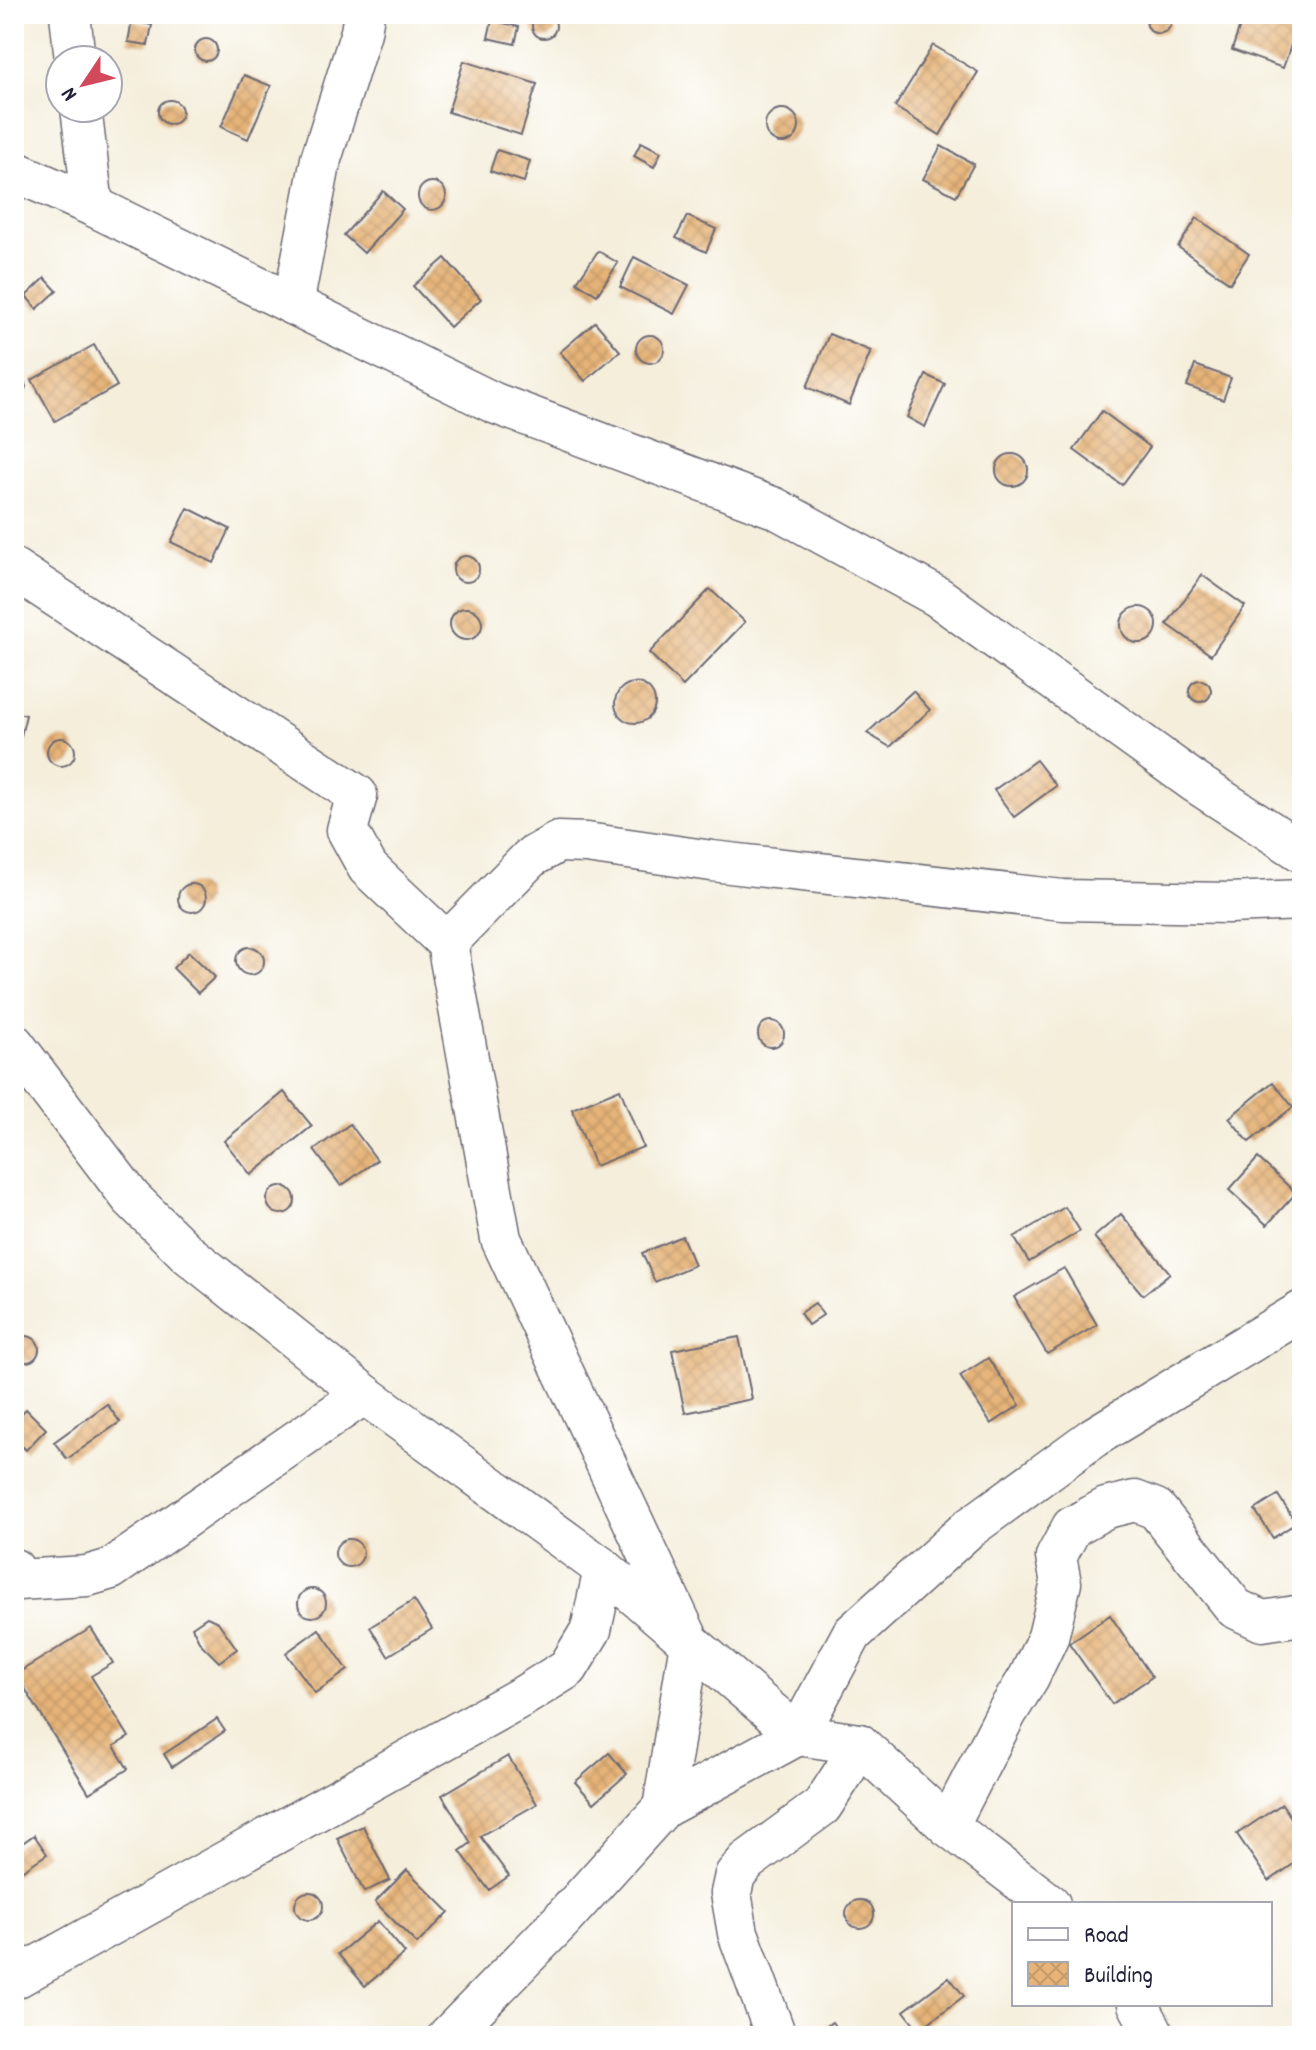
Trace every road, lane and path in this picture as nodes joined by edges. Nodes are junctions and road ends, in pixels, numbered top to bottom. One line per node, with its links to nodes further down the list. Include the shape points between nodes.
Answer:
1 (70, 14): 3 (street)
2 (364, 14): 7 (street, via 321,159)
3 (73, 44)
4 (83, 124): 6 (street)
5 (14, 171): 6 (street)
6 (93, 206): 7 (street)
7 (293, 305): 9 (street, via 494,403 775,508 938,597 1196,783)
8 (14, 569): 11 (street, via 357,795 347,830 368,868)
9 (1302, 852)
10 (1302, 900): 11 (street, via 1063,900 558,842 530,858)
11 (447, 943): 18 (street, via 501,1239)
12 (14, 1044): 14 (street, via 131,1198 188,1254)
13 (1302, 1311): 19 (street, via 1094,1437 968,1529 852,1634)
14 (364, 1394): 15 (street, via 111,1569 87,1576 17,1580); 16 (street)
15 (14, 1569)
16 (604, 1569): 18 (street); 24 (street, via 591,1630 568,1668)
17 (1302, 1615): 22 (street, via 1262,1621 1235,1608 1156,1509 1135,1501 1106,1508 1072,1527 1056,1557 1061,1583 1048,1637)
18 (690, 1643): 19 (street); 21 (street)
19 (798, 1735): 20 (street); 21 (street)
20 (859, 1744): 22 (street); 27 (street, via 822,1806 735,1875 731,1893 738,1933)
21 (663, 1808): 26 (street)
22 (948, 1826): 23 (street)
23 (1047, 1902)
24 (14, 1979)
25 (1139, 2006): 28 (street)
26 (448, 2036)
27 (776, 2036)
28 (1155, 2036)

